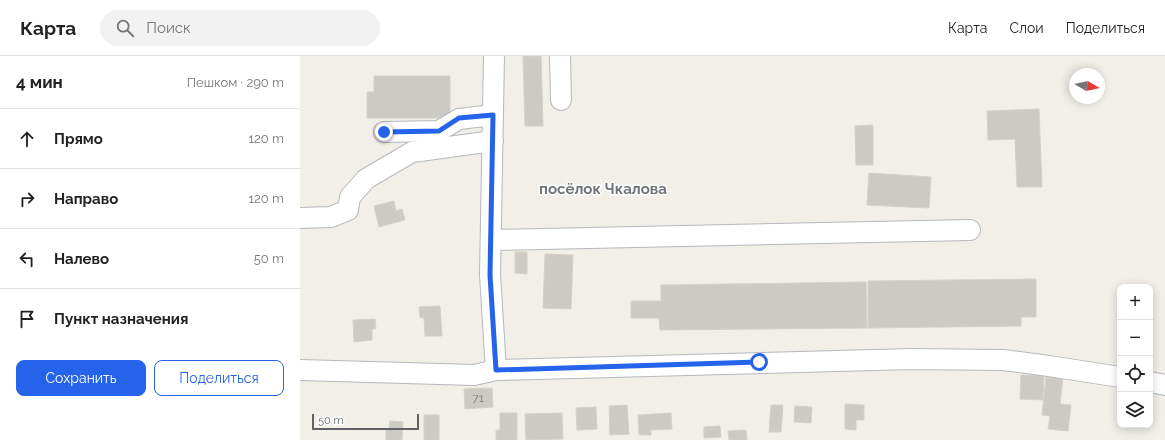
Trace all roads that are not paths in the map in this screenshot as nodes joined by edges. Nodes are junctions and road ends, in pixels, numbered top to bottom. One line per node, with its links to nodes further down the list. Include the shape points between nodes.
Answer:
1 (494, 56): 4 (street)
2 (560, 56): 3 (street)
3 (561, 100)
4 (493, 115): 5 (street, via 459,118 439,131); 6 (street)
5 (384, 132)
6 (493, 141): 7 (street, via 412,152 366,179 350,197 348,210 331,217); 9 (street)
7 (300, 218)
8 (970, 230): 9 (street)
9 (492, 240): 11 (street, via 490,275)
10 (300, 370): 11 (street, via 474,375)
11 (496, 370): 12 (street, via 912,359 1003,360)
12 (1117, 377)
13 (1153, 383): 14 (street)
14 (1165, 385)

